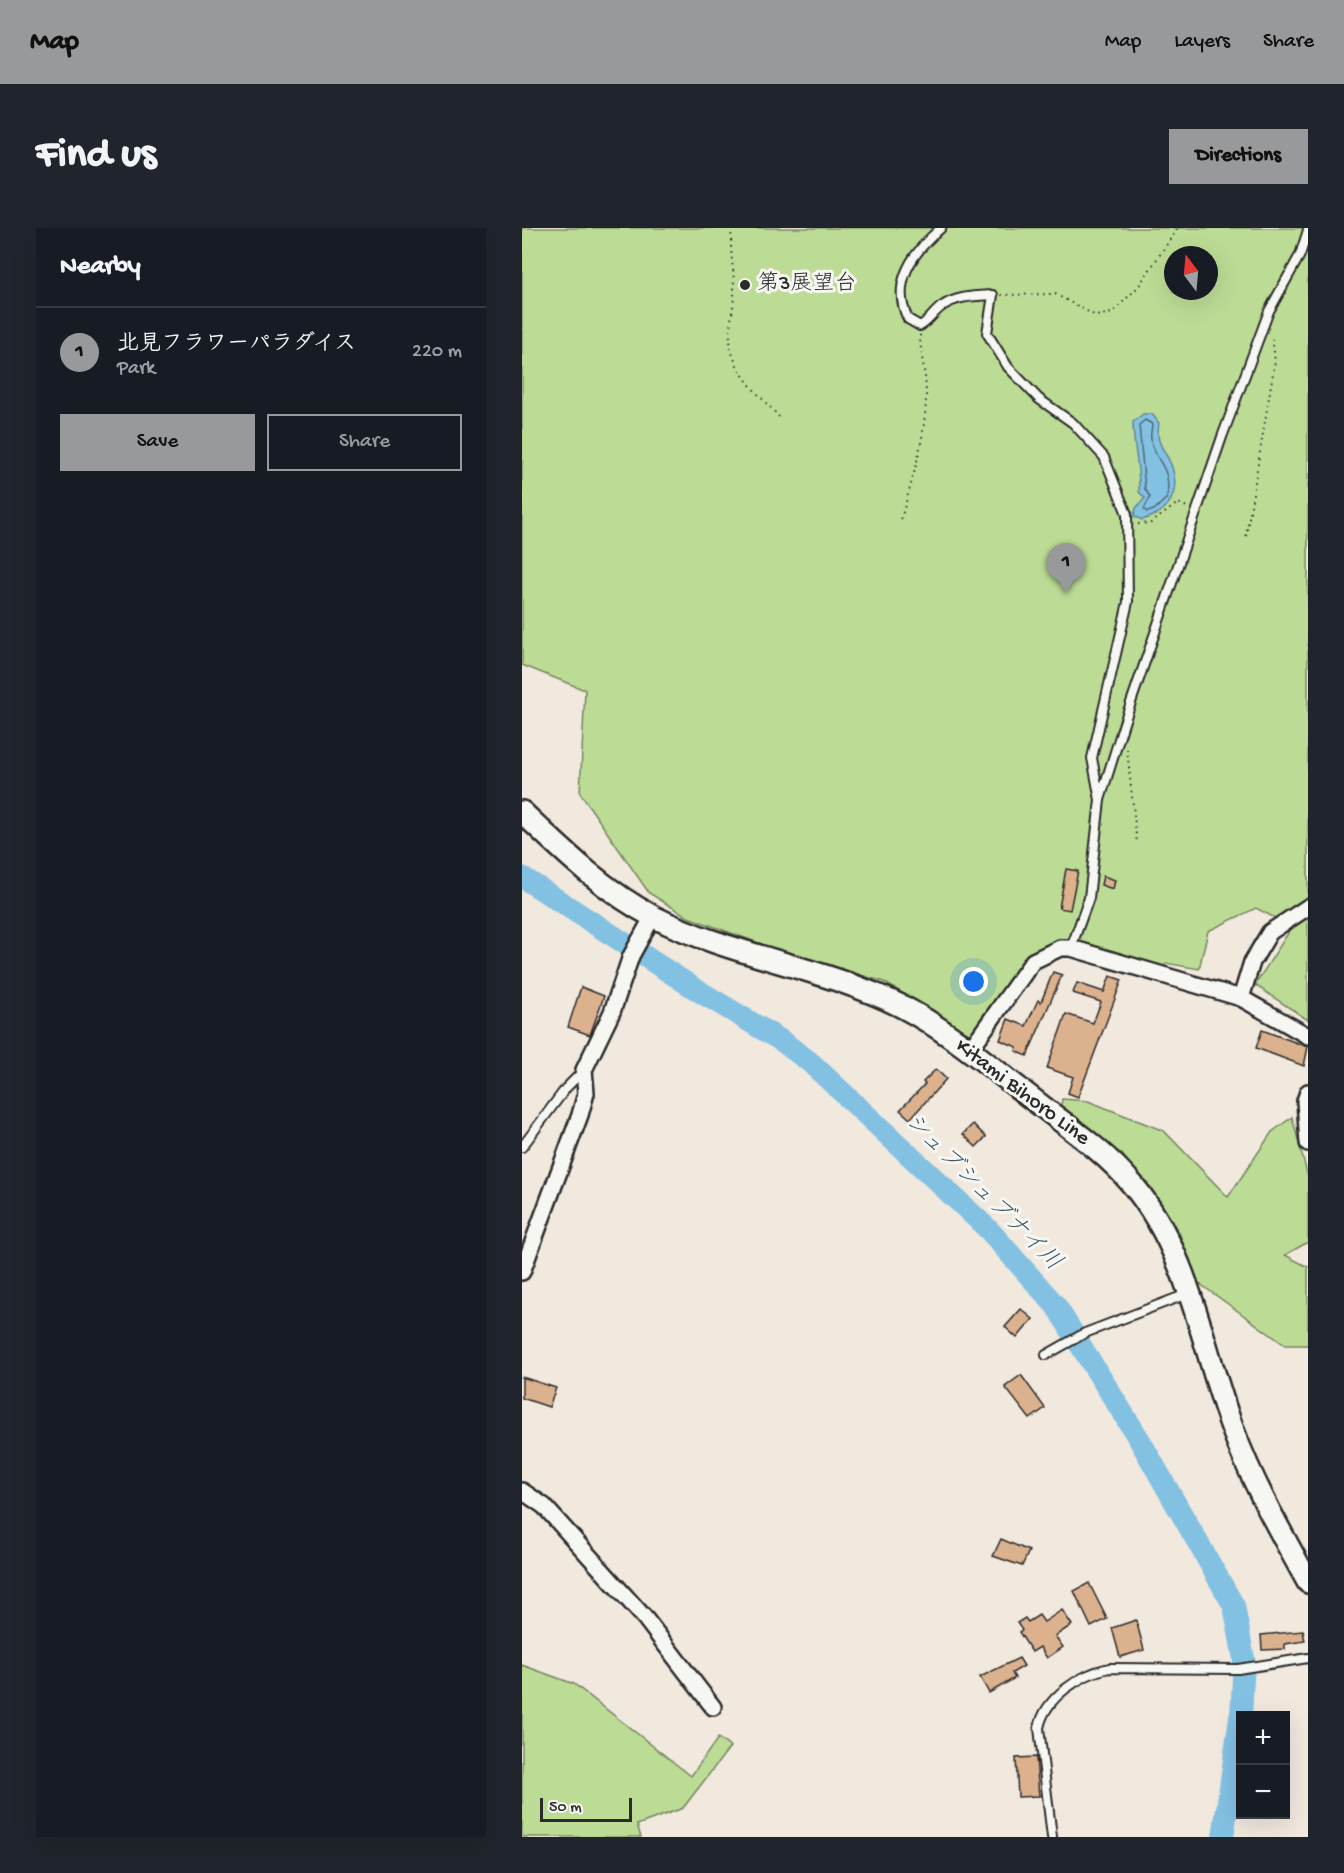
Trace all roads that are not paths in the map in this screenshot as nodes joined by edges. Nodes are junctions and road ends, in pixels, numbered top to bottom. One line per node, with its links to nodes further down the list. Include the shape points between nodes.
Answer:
1 (941, 228): 3 (lane, via 906,268 901,283 908,320 920,326 941,307 964,297 993,295 987,333 1008,367 1039,399 1073,423 1104,457 1127,514 1128,602 1092,758)
2 (1308, 230): 3 (lane, via 1300,255 1269,311)
3 (1100, 800): 7 (lane, via 1089,898)
4 (522, 812): 6 (main road, Kitami Bihoro Line, via 601,883)
5 (1308, 907): 8 (street, via 1270,932 1252,962)
6 (653, 916): 10 (main road, Kitami Bihoro Line, via 902,1007); 11 (street, via 631,956 612,1012)
7 (1071, 948): 8 (street); 10 (street, via 1060,948 1034,961)
8 (1241, 999): 9 (street)
9 (1308, 1036)
10 (969, 1051): 16 (main road, Kitami Bihoro Line, via 1103,1154 1132,1184 1155,1216 1178,1262)
11 (584, 1070): 14 (lane); 15 (street, via 586,1093 580,1115)
12 (1308, 1092): 13 (street)
13 (1308, 1143)
14 (522, 1147)
15 (522, 1272)
16 (1188, 1293): 17 (lane, via 1085,1333); 19 (main road, Kitami Bihoro Line, via 1233,1432)
17 (1046, 1355)
18 (522, 1491): 21 (street, via 544,1506 644,1617)
19 (1308, 1582)
20 (1308, 1658): 22 (lane, via 1238,1669 1109,1668 1074,1681 1042,1714 1039,1728)
21 (713, 1707)
22 (1052, 1837)

